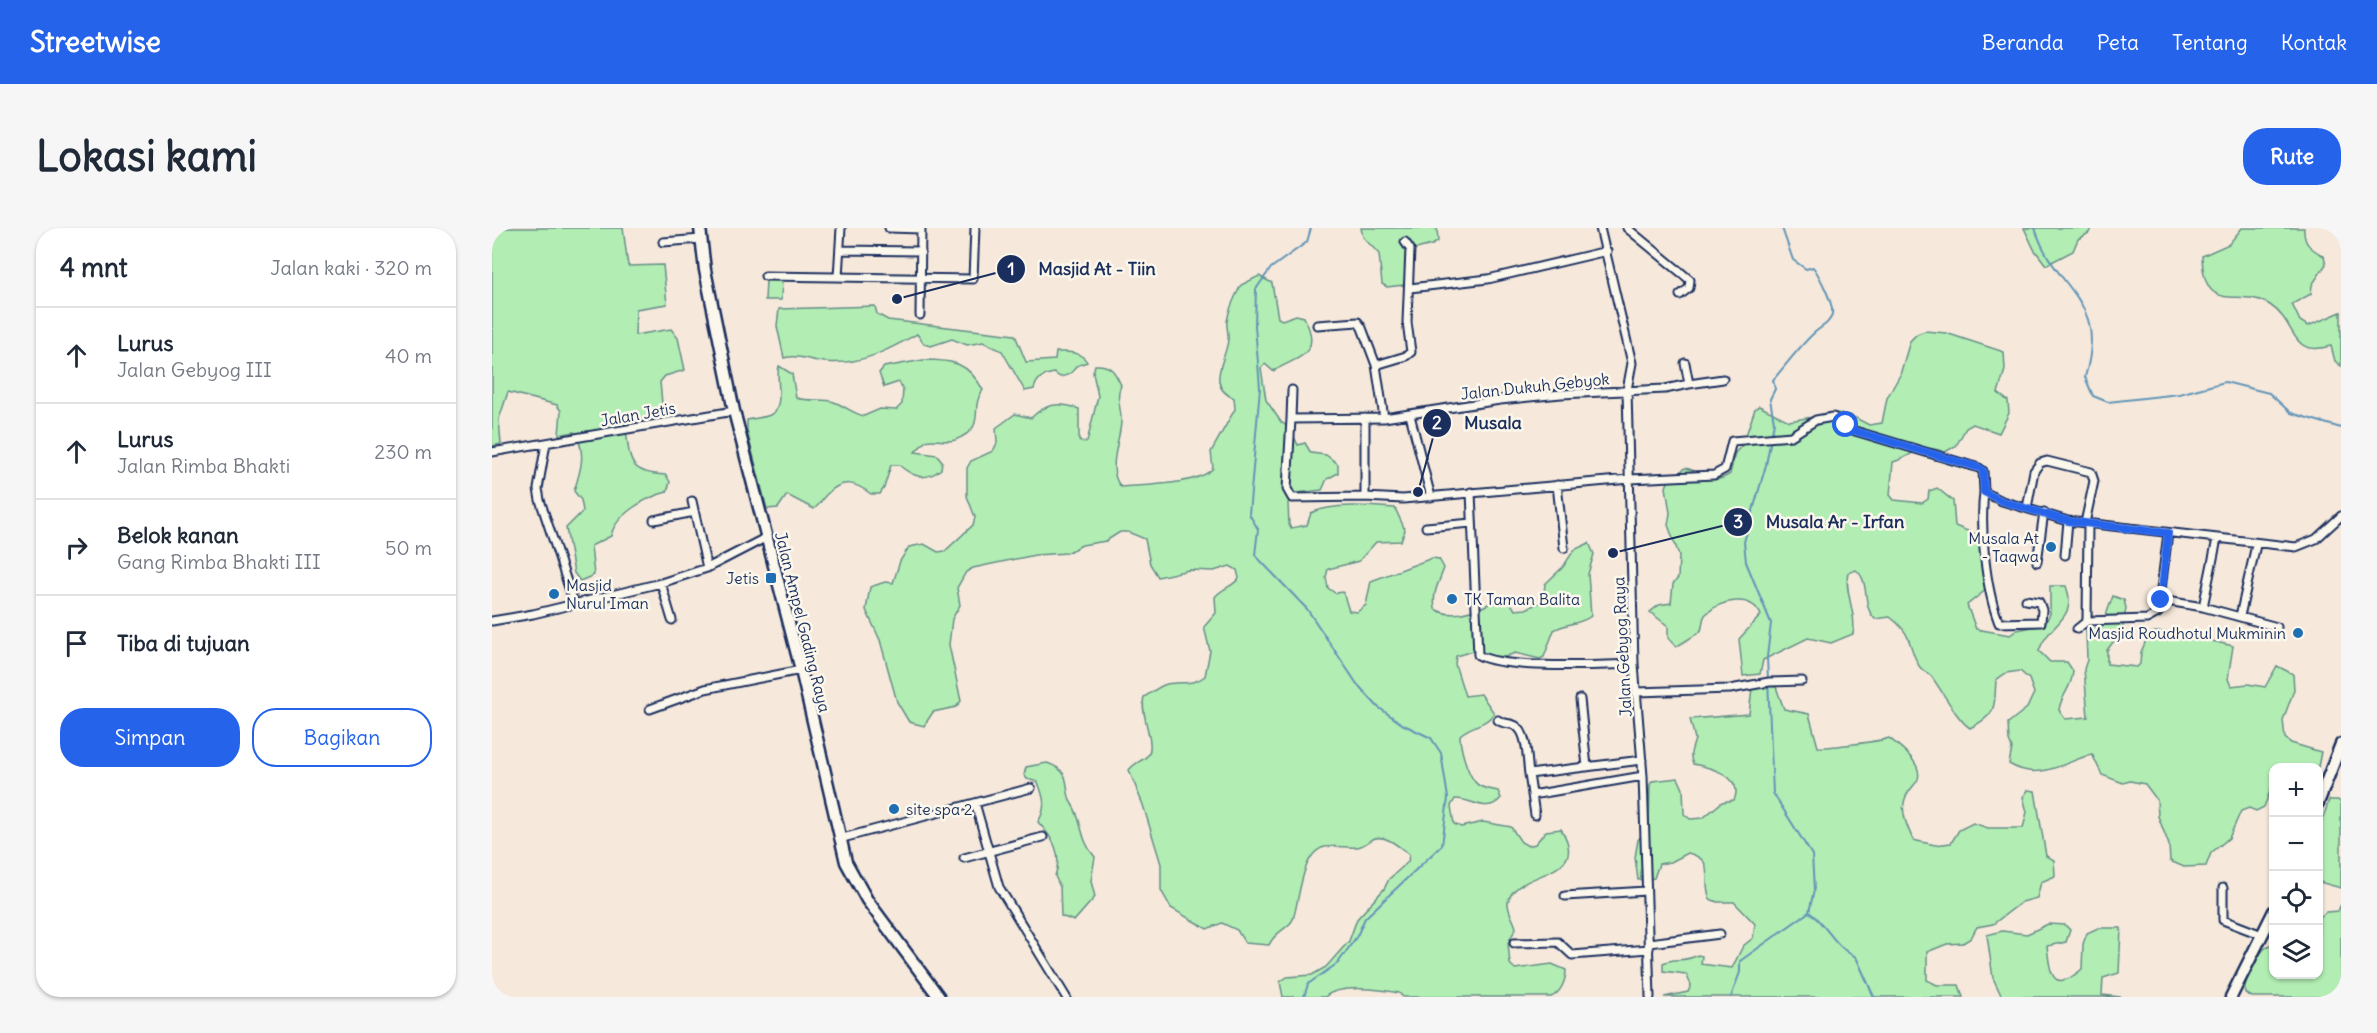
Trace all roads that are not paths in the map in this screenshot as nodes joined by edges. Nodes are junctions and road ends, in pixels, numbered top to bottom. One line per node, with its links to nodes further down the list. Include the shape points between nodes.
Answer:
1 (841, 228): 10 (street)
2 (889, 228): 3 (street)
3 (921, 228): 11 (street)
4 (975, 228): 15 (street, via 973,279)
5 (1600, 228): 12 (street, Jalan Gebyog Raya)
6 (1627, 228): 17 (street, via 1690,280 1691,286)
7 (700, 234): 8 (street); 26 (main road, Jalan Ampel Gading Raya)
8 (663, 242)
9 (1405, 242): 16 (street, via 1410,246)
10 (840, 250): 11 (street); 14 (street)
11 (921, 251): 15 (street)
12 (1607, 251): 16 (street, via 1488,279); 25 (street, Jalan Gebyog Raya, via 1632,363)
13 (765, 276): 14 (street)
14 (838, 278): 15 (street)
15 (921, 279): 18 (street)
16 (1410, 288): 21 (street, via 1407,322 1411,352)
17 (1680, 295)
18 (920, 315)
19 (1317, 325): 21 (street, via 1358,322)
20 (1685, 363): 23 (street)
21 (1376, 365): 29 (street)
22 (1724, 379): 23 (street, Jalan Dukuh Gebyok)
23 (1689, 384): 25 (street, Jalan Dukuh Gebyok)
24 (1292, 390): 30 (street)
25 (1627, 390): 27 (street, Jalan Dukuh Gebyok, via 1500,400); 33 (street, Jalan Gebyog Raya)
26 (734, 411): 31 (street, Jalan Jetis); 50 (main road, Jalan Ampel Gading Raya)
27 (1410, 415): 29 (street, Jalan Dukuh Gebyok); 38 (street)
28 (1365, 418): 29 (street, Jalan Dukuh Gebyok); 30 (street, Jalan Dukuh Gebyok); 37 (street)
29 (1384, 418)
30 (1291, 419): 37 (street, via 1286,479 1292,498)
31 (546, 443): 32 (street, Jalan Jetis); 60 (street, via 538,489)
32 (492, 452)
33 (1630, 479): 34 (street); 36 (street, via 1720,473 1725,469 1732,441 1791,436 1816,420 1833,417 1855,431 1980,468); 68 (street, Jalan Gebyog Raya)
34 (1557, 485): 35 (street); 53 (street)
35 (1471, 492): 38 (street); 46 (street)
36 (1984, 492): 40 (street); 58 (street, via 1984,544 1999,622 2041,622 2039,602)
37 (1365, 497): 38 (street)
38 (1431, 497)
39 (692, 501): 41 (street)
40 (2026, 508): 42 (street); 47 (street, via 2034,471 2040,463 2047,461 2091,472 2094,481)
41 (694, 512): 44 (street); 56 (street)
42 (2044, 512): 45 (street); 55 (street)
43 (2341, 516): 52 (street, via 2316,539 2296,547)
44 (654, 520)
45 (2068, 521): 47 (street); 54 (street)
46 (1472, 523): 48 (street); 68 (street, via 1478,655 1509,663)
47 (2086, 524): 49 (street); 65 (street)
48 (1426, 527)
49 (2168, 533): 51 (street); 59 (street)
50 (767, 537): 56 (street); 69 (main road, Jalan Ampel Gading Raya)
51 (2217, 539): 52 (street); 61 (street)
52 (2256, 545): 62 (street)
53 (1564, 548)
54 (2065, 555)
55 (2037, 562)
56 (707, 568): 57 (street)
57 (661, 583): 60 (street); 63 (street)
58 (2026, 600)
59 (2161, 600): 61 (street); 65 (street, via 2158,613 2151,618)
60 (574, 603): 64 (street)
61 (2203, 607): 62 (street)
62 (2240, 616): 66 (street)
63 (672, 620)
64 (492, 621)
65 (2087, 621): 67 (street)
66 (2277, 627)
67 (2077, 629)
68 (1634, 664): 71 (street, Jalan Gebyog Raya)
69 (801, 669): 73 (street, via 705,689); 86 (main road, Jalan Ampel Gading Raya)
70 (1802, 681): 71 (street, via 1730,689)
71 (1637, 692): 76 (street, Jalan Gebyog Raya)
72 (1580, 699): 77 (street)
73 (650, 709)
74 (1498, 720): 78 (street, via 1521,731)
75 (2340, 750): 81 (main road)
76 (1642, 760): 77 (street); 79 (street, Jalan Gebyog Raya)
77 (1587, 767): 78 (street)
78 (1532, 773): 82 (street)
79 (1643, 776): 82 (street); 90 (street, Jalan Gebyog Raya)
80 (1031, 788): 83 (street)
81 (2323, 793)
82 (1532, 795): 84 (street)
83 (975, 803): 86 (street); 87 (street)
84 (1535, 815)
85 (1044, 837): 87 (street)
86 (839, 839): 97 (main road, Jalan Ampel Gading Raya, via 846,862 867,900)
87 (990, 851): 88 (street); 98 (street, via 1007,903)
88 (964, 858)
89 (2223, 888): 94 (street, via 2223,920)
90 (1646, 891): 91 (street); 96 (street, Jalan Gebyog Raya)
91 (1565, 896)
92 (2269, 920): 94 (main road)
93 (1720, 934): 96 (street)
94 (2262, 935): 100 (main road)
95 (1514, 943): 96 (street, via 1558,942 1572,955)
96 (1649, 946): 99 (street, Jalan Gebyog Raya)
97 (939, 997)
98 (1066, 997)
99 (1650, 997)
100 (2231, 997)

